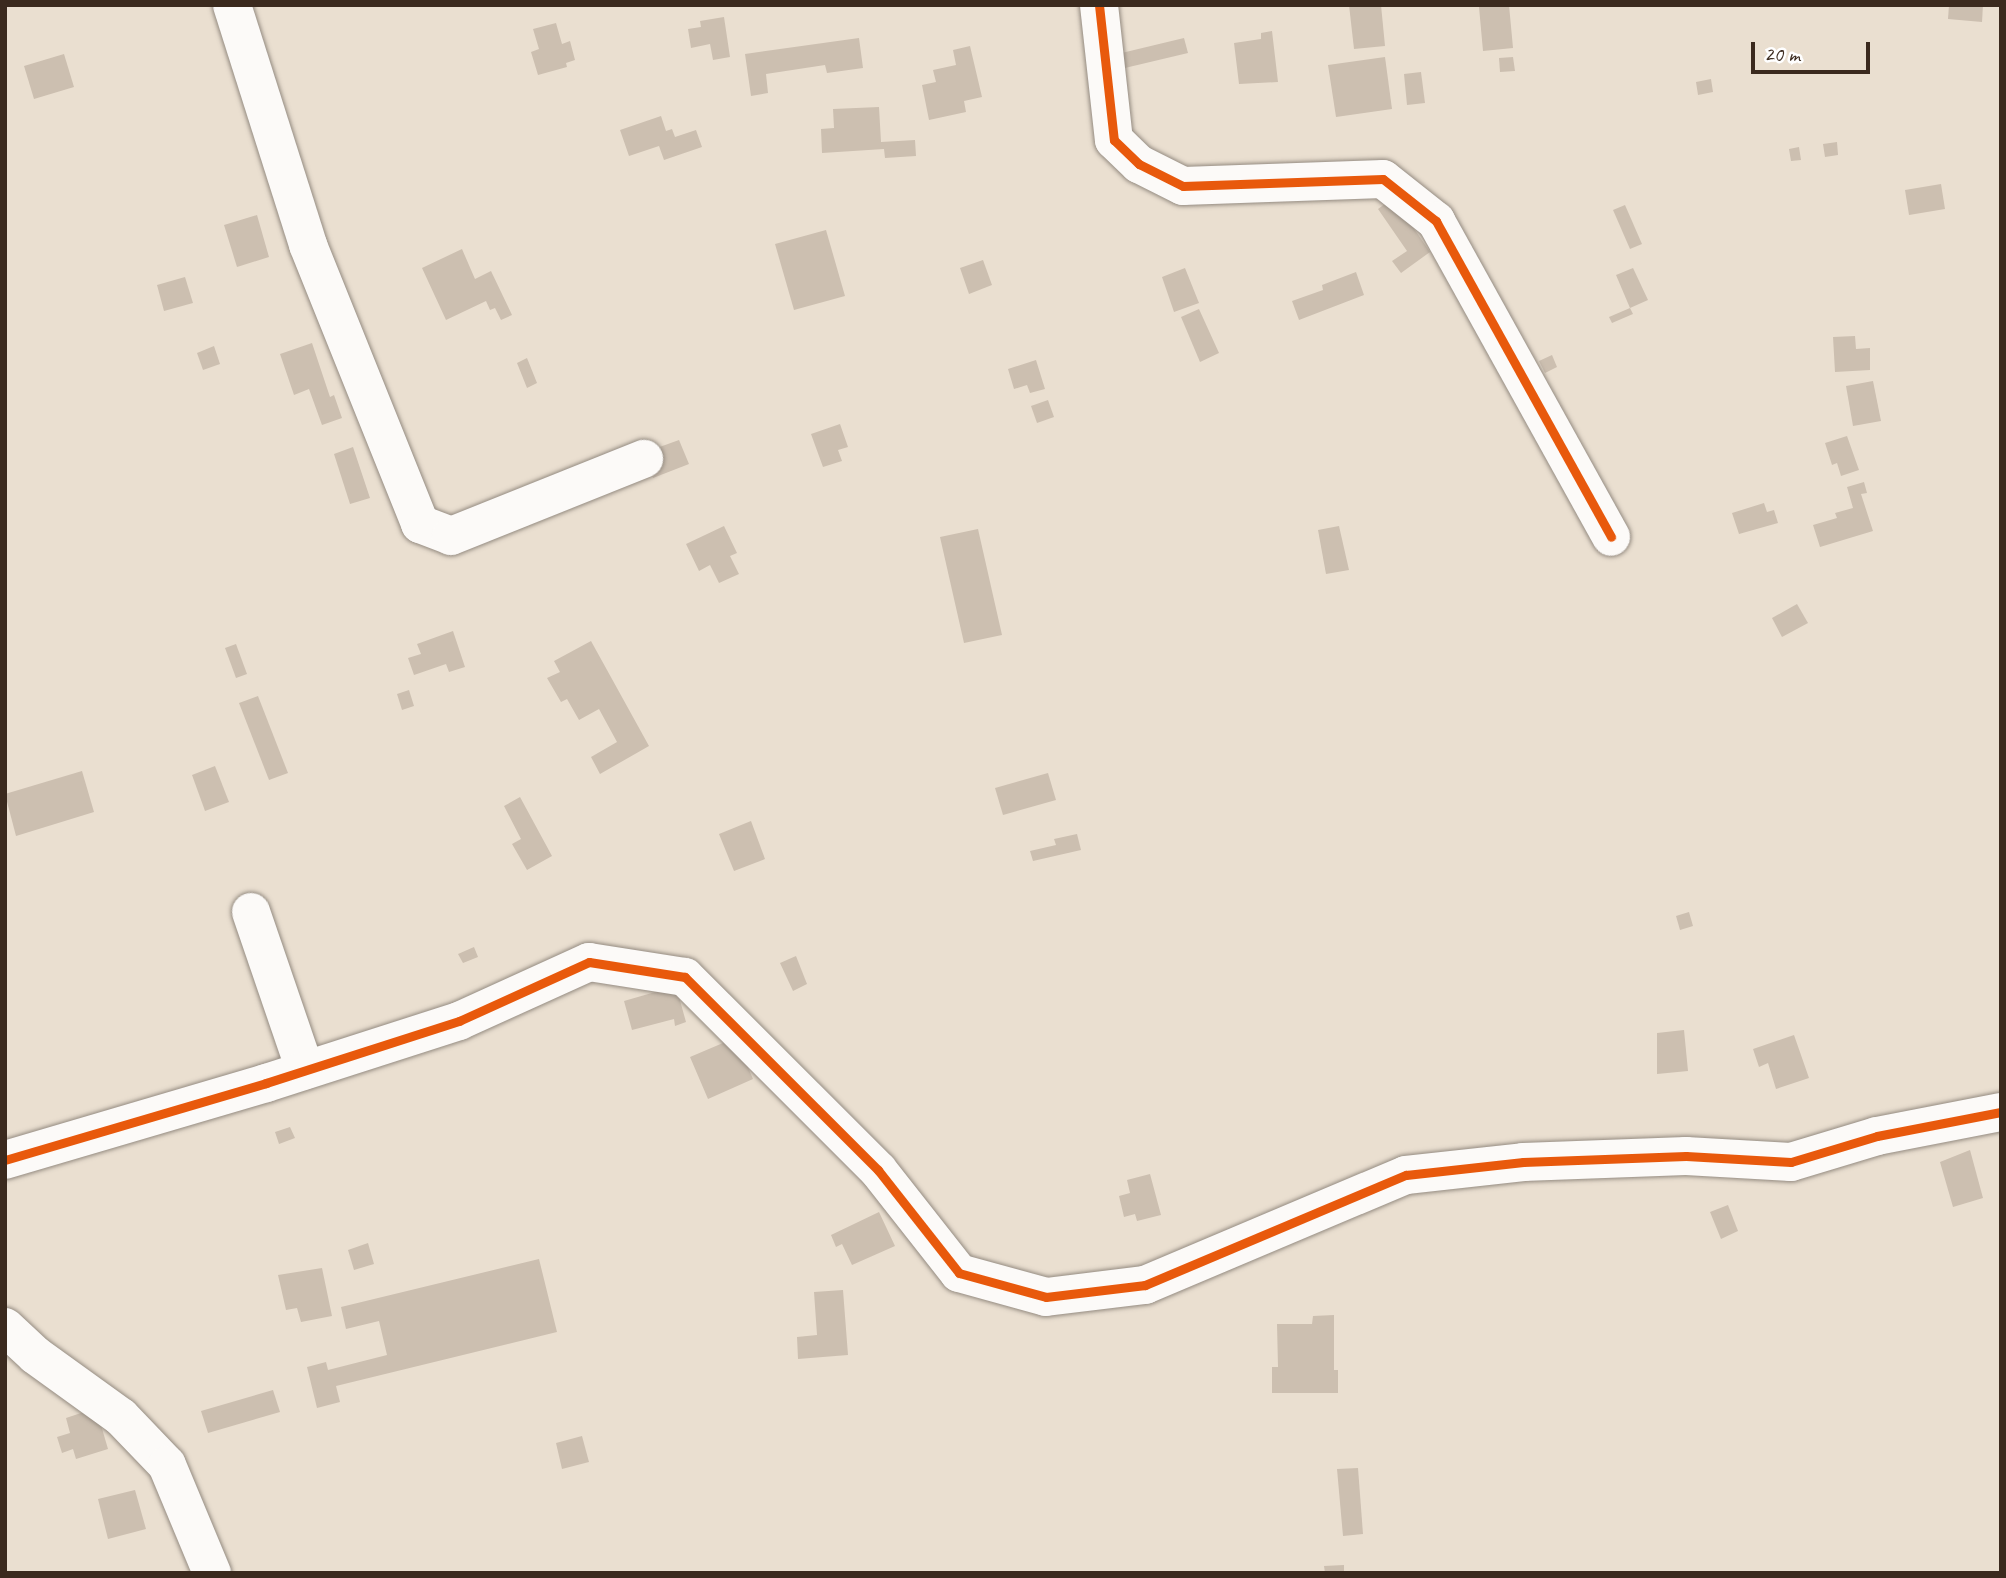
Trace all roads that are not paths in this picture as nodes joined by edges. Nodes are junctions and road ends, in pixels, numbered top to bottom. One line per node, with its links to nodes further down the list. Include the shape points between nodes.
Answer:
1 (232, 5): 3 (street, via 308,245 420,524 451,536)
2 (1100, 5): 4 (street, via 1114,140 1139,164 1182,186 1383,179 1436,221)
3 (644, 459)
4 (1611, 537)
5 (251, 912): 6 (street)
6 (305, 1070): 7 (street, via 459,1021 589,962 685,977 878,1171 959,1273 1046,1297 1146,1285 1406,1175 1523,1162 1686,1156 1791,1162 1877,1136); 8 (street)
7 (2001, 1112)
8 (5, 1160)
9 (5, 1327): 10 (street, via 35,1355 121,1417 167,1465)
10 (212, 1573)

